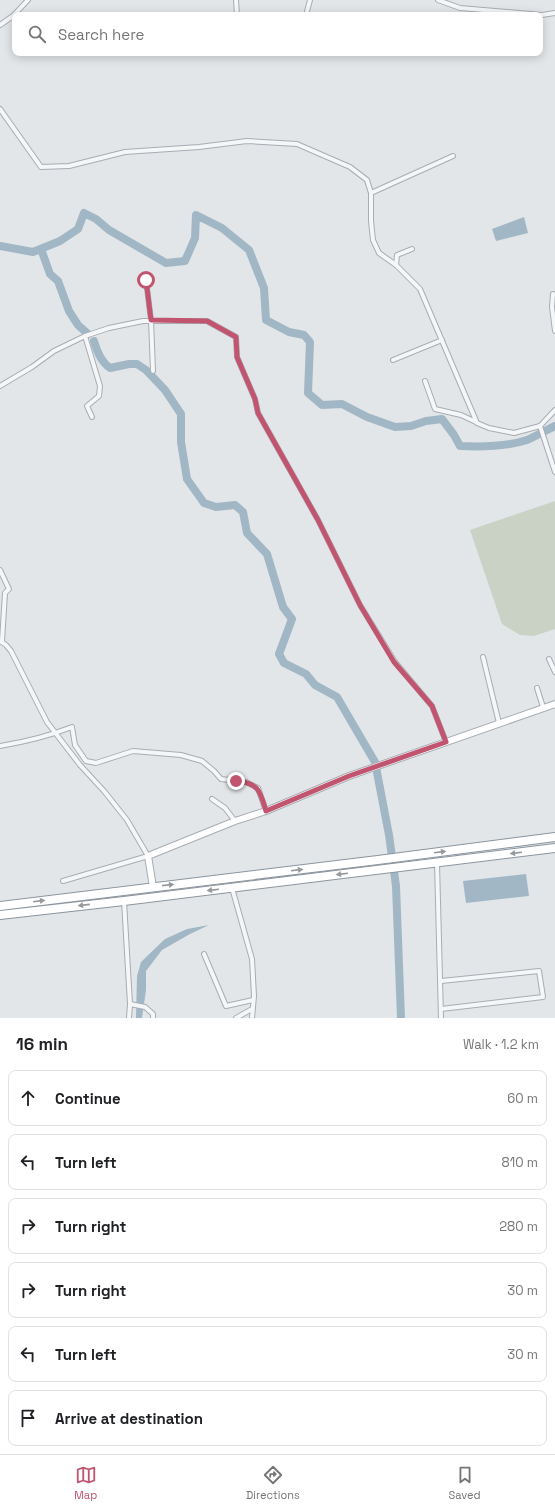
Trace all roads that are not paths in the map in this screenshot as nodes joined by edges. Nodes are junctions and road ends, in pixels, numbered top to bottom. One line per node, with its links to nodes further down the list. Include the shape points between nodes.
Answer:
1 (28, 0): 5 (street)
2 (236, 0): 6 (street)
3 (310, 0): 7 (street)
4 (438, 0): 8 (street, via 460,8)
5 (17, 12)
6 (237, 12)
7 (307, 12)
8 (507, 12)
9 (555, 13): 10 (street)
10 (543, 15)
11 (12, 17): 12 (street)
12 (0, 24)
13 (0, 110): 15 (street, via 41,167 69,166 125,152 247,141 297,144 350,167 367,180)
14 (453, 156): 15 (street)
15 (371, 193): 17 (street, via 373,240 379,253)
16 (412, 249): 17 (street, via 397,255)
17 (396, 265): 23 (street, via 420,288)
18 (146, 280): 20 (street)
19 (553, 294): 21 (street)
20 (151, 320): 22 (street, via 109,328); 25 (street); 43 (street, via 207,321 236,337 237,357 255,399 258,413 318,520 360,605 394,662 432,706)
21 (555, 331)
22 (85, 336): 27 (street, via 54,351); 29 (street, via 100,386 99,396 86,406)
23 (442, 340): 24 (street); 30 (street)
24 (393, 360)
25 (152, 371)
26 (425, 381): 30 (street, via 435,409)
27 (0, 386)
28 (555, 410): 31 (street)
29 (92, 417)
30 (477, 422): 31 (street, via 489,428 514,433)
31 (540, 426): 32 (street)
32 (555, 472)
33 (0, 570): 34 (street, via 9,589 5,593)
34 (1, 641): 42 (street, via 11,651)
35 (483, 657): 41 (street)
36 (549, 658): 37 (street)
37 (555, 672)
38 (537, 688): 40 (street)
39 (555, 704): 40 (street)
40 (543, 708): 41 (street)
41 (499, 723): 43 (street)
42 (55, 733): 44 (street); 46 (street, via 72,727 75,745 86,761 96,763 133,751 180,755 202,761 220,779 246,782 258,788); 50 (street, via 127,820)
43 (446, 742): 46 (street, via 349,776)
44 (0, 746)
45 (212, 799): 47 (street, via 225,808)
46 (266, 811): 47 (street)
47 (235, 821): 50 (street)
48 (555, 837): 53 (highway, one-way to 48)
49 (555, 848): 51 (highway, one-way to 51)
50 (148, 856): 52 (street); 53 (street)
51 (437, 863): 54 (highway, one-way to 54); 59 (street)
52 (62, 881)
53 (153, 887): 56 (highway, one-way to 53)
54 (232, 888): 55 (highway, one-way to 55); 60 (street, via 252,960)
55 (124, 901): 57 (highway, one-way to 57); 61 (street)
56 (0, 906)
57 (0, 915)
58 (204, 954): 60 (street, via 226,1006)
59 (440, 981): 63 (street); 63 (street, via 540,971 543,997)
60 (253, 1000): 62 (street)
61 (132, 1004): 64 (street, via 145,1008); 65 (street)
62 (252, 1009): 67 (street); 68 (street)
63 (441, 1009): 69 (street)
64 (153, 1016): 66 (street)
65 (129, 1018)
66 (158, 1018)
67 (236, 1018)
68 (252, 1018)
69 (441, 1018)

